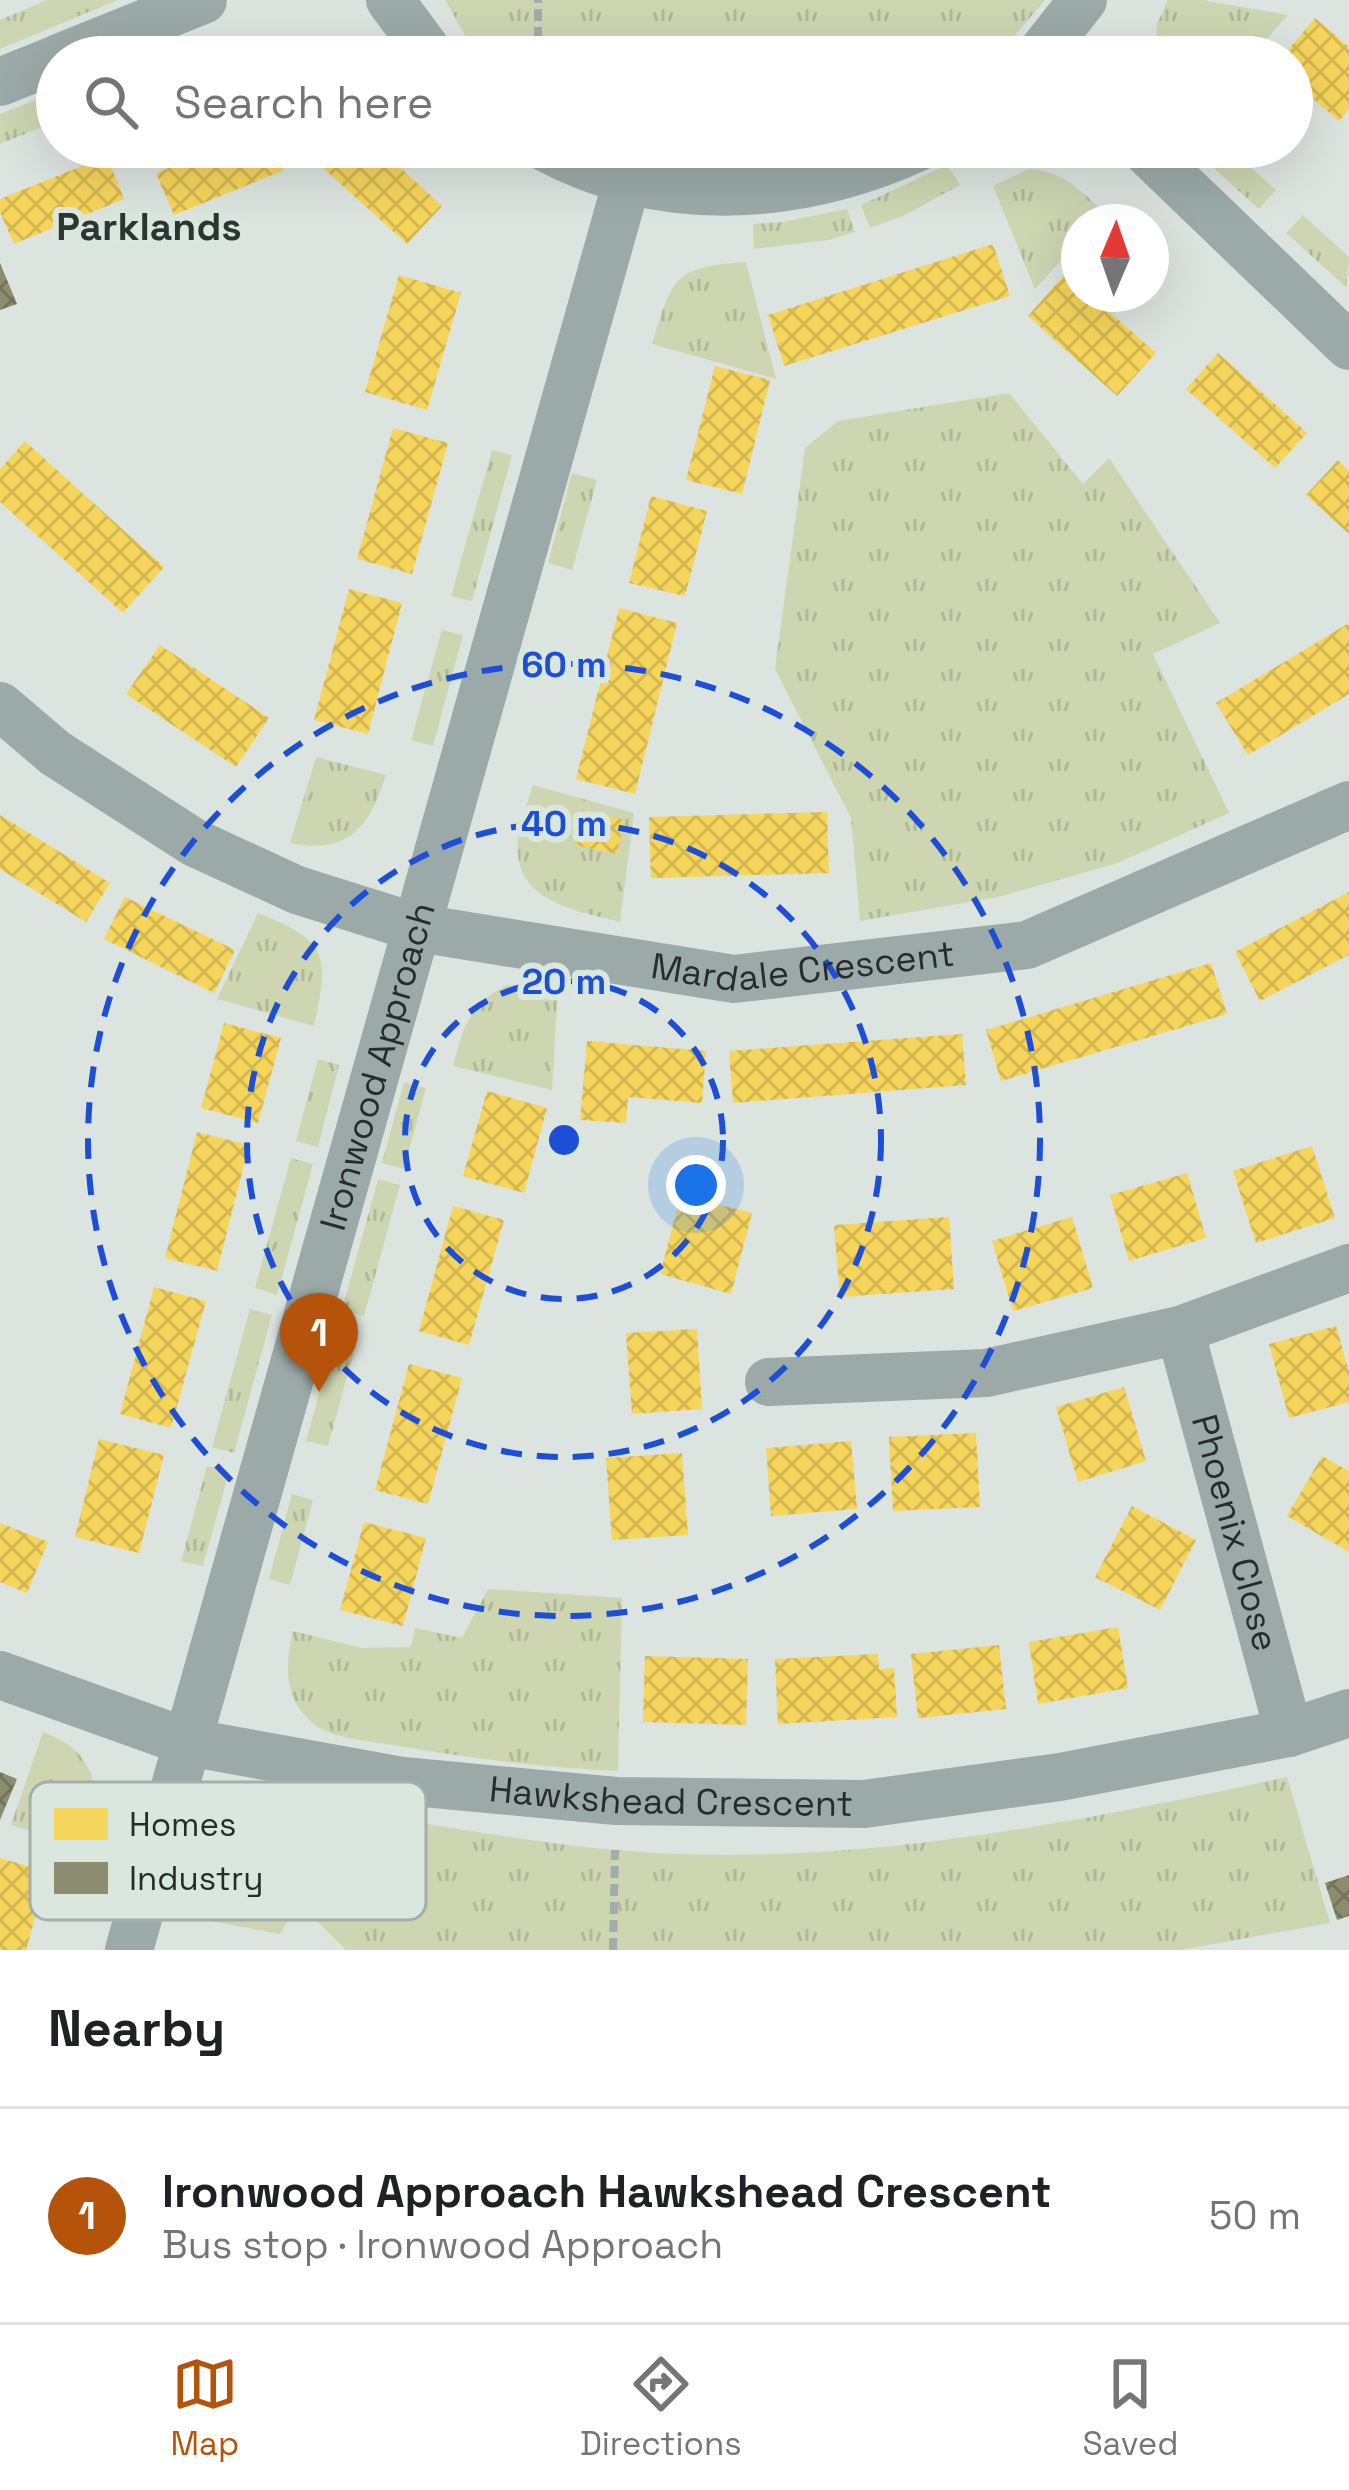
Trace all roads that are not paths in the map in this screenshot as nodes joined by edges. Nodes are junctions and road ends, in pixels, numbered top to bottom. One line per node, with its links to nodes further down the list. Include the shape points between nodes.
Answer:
1 (202, 0): 4 (street)
2 (390, 0): 5 (street)
3 (1083, 0): 6 (street)
4 (113, 36)
5 (417, 36)
6 (1057, 36)
7 (36, 67): 8 (street)
8 (0, 82)
9 (595, 168): 12 (street)
10 (864, 168): 12 (street, via 754,192)
11 (1164, 168): 13 (street)
12 (627, 181): 16 (street, Ironwood Approach)
13 (1349, 346)
14 (0, 706): 16 (street, Mardale Crescent, via 55,753 194,843 297,890)
15 (1349, 805): 16 (street, Mardale Crescent, via 1027,945 734,979)
16 (418, 928): 23 (street, Ironwood Approach)
17 (1349, 1268): 18 (street)
18 (1180, 1330): 19 (street, via 986,1373); 22 (street, Phoenix Close)
19 (769, 1382)
20 (0, 1675): 23 (street, Hawkshead Crescent)
21 (1349, 1713): 22 (street, Hawkshead Crescent)
22 (1289, 1733): 26 (street, Hawkshead Crescent, via 864,1804 616,1801)
23 (187, 1742): 24 (street, Ironwood Approach); 25 (street, Hawkshead Crescent)
24 (176, 1782)
25 (415, 1782)
26 (426, 1783)
27 (137, 1920): 28 (street, Ironwood Approach)
28 (129, 1950)

